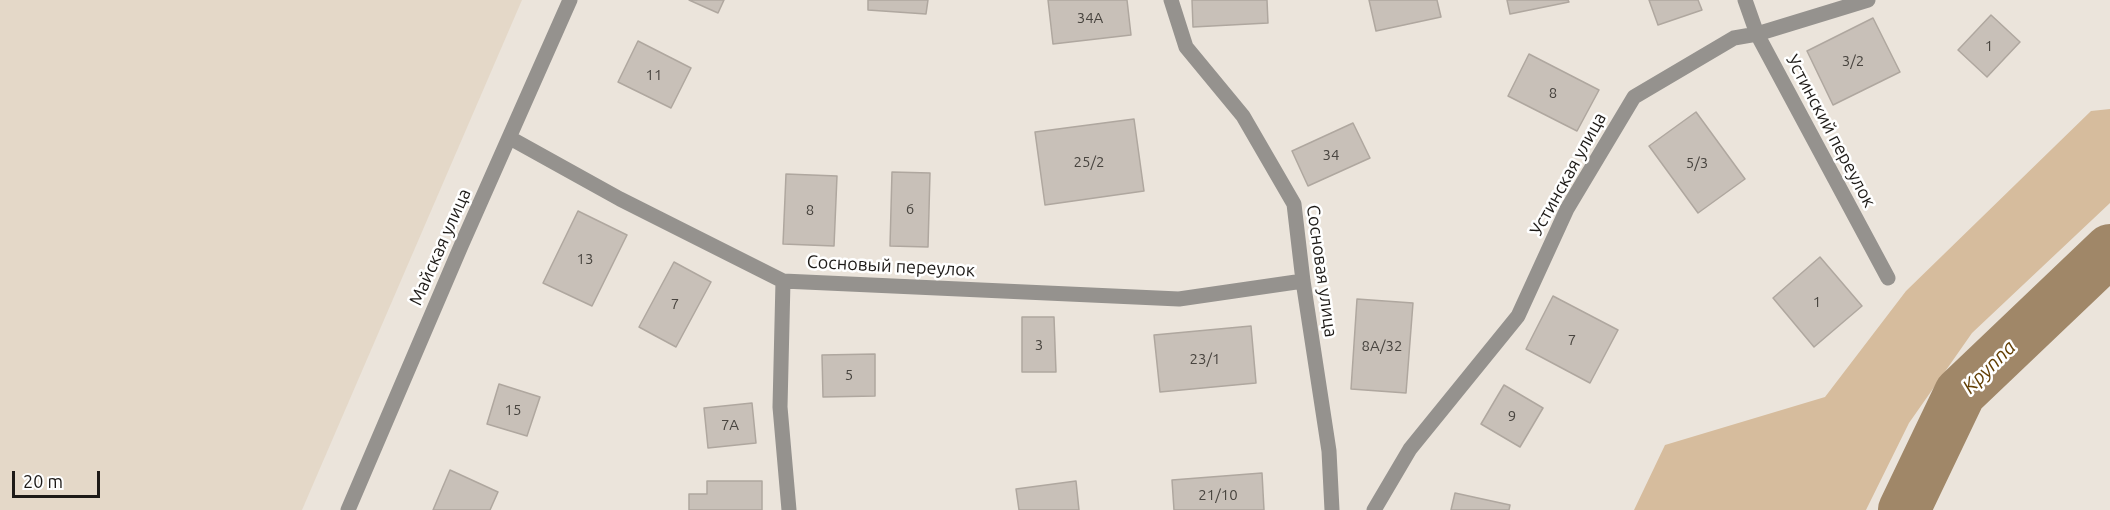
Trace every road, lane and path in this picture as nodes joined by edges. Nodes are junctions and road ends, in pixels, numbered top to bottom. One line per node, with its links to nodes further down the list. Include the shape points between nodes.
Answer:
1 (570, 0): 6 (street, Майская улица)
2 (1171, 0): 9 (street, Сосновая улица, via 1186,47 1243,117 1294,204)
3 (1745, 0): 5 (street, Устинский переулок)
4 (1868, 0): 5 (street, Устинская улица)
5 (1758, 34): 7 (street, Устинский переулок); 13 (street, Устинская улица, via 1734,38 1634,97 1567,209 1518,316 1410,449)
6 (510, 138): 8 (street, Сосновый переулок); 10 (street, Майская улица)
7 (1888, 278)
8 (783, 281): 9 (street, Сосновый переулок, via 1179,299); 11 (street, via 780,407)
9 (1303, 281): 12 (street, Сосновая улица, via 1329,451)
10 (348, 510)
11 (789, 510)
12 (1332, 510)
13 (1374, 510)

